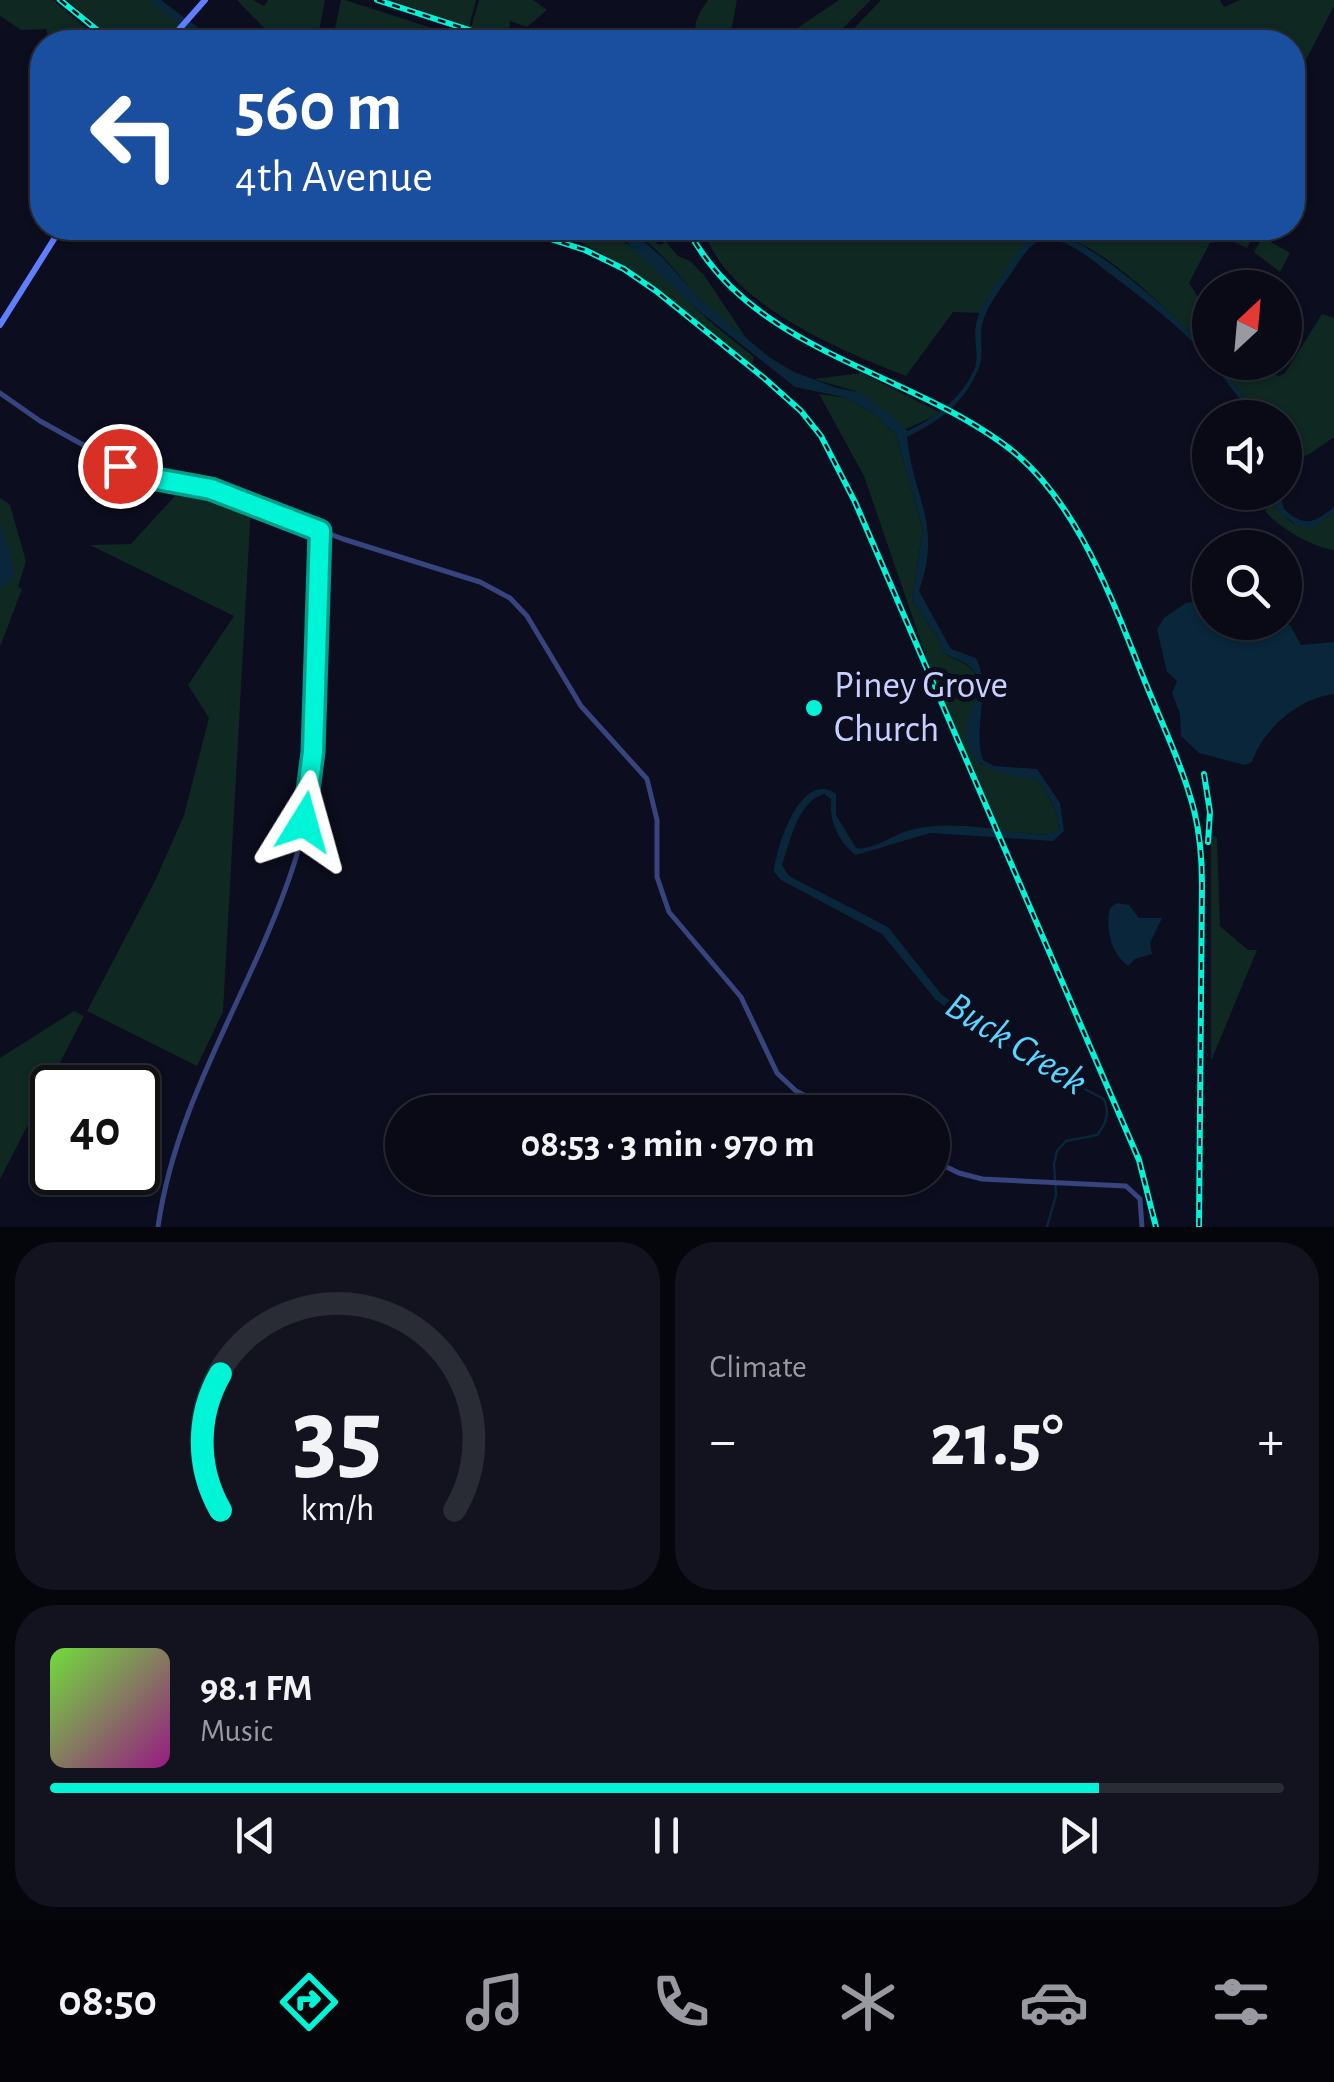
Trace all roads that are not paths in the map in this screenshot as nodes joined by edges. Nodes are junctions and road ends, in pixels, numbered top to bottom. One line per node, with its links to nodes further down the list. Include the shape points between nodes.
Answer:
1 (205, 0): 2 (main road)
2 (179, 30)
3 (53, 240): 4 (main road)
4 (0, 325)
5 (0, 393): 6 (street, via 129,471 211,489)
6 (320, 531): 7 (street, via 493,588 526,616 581,706 650,786 658,820 657,877 669,912 741,997 780,1077); 9 (street, via 313,752 299,846 178,1137)
7 (804, 1095)
8 (950, 1168): 10 (street, via 973,1178 1132,1188 1140,1199)
9 (158, 1227)
10 (1142, 1227)

